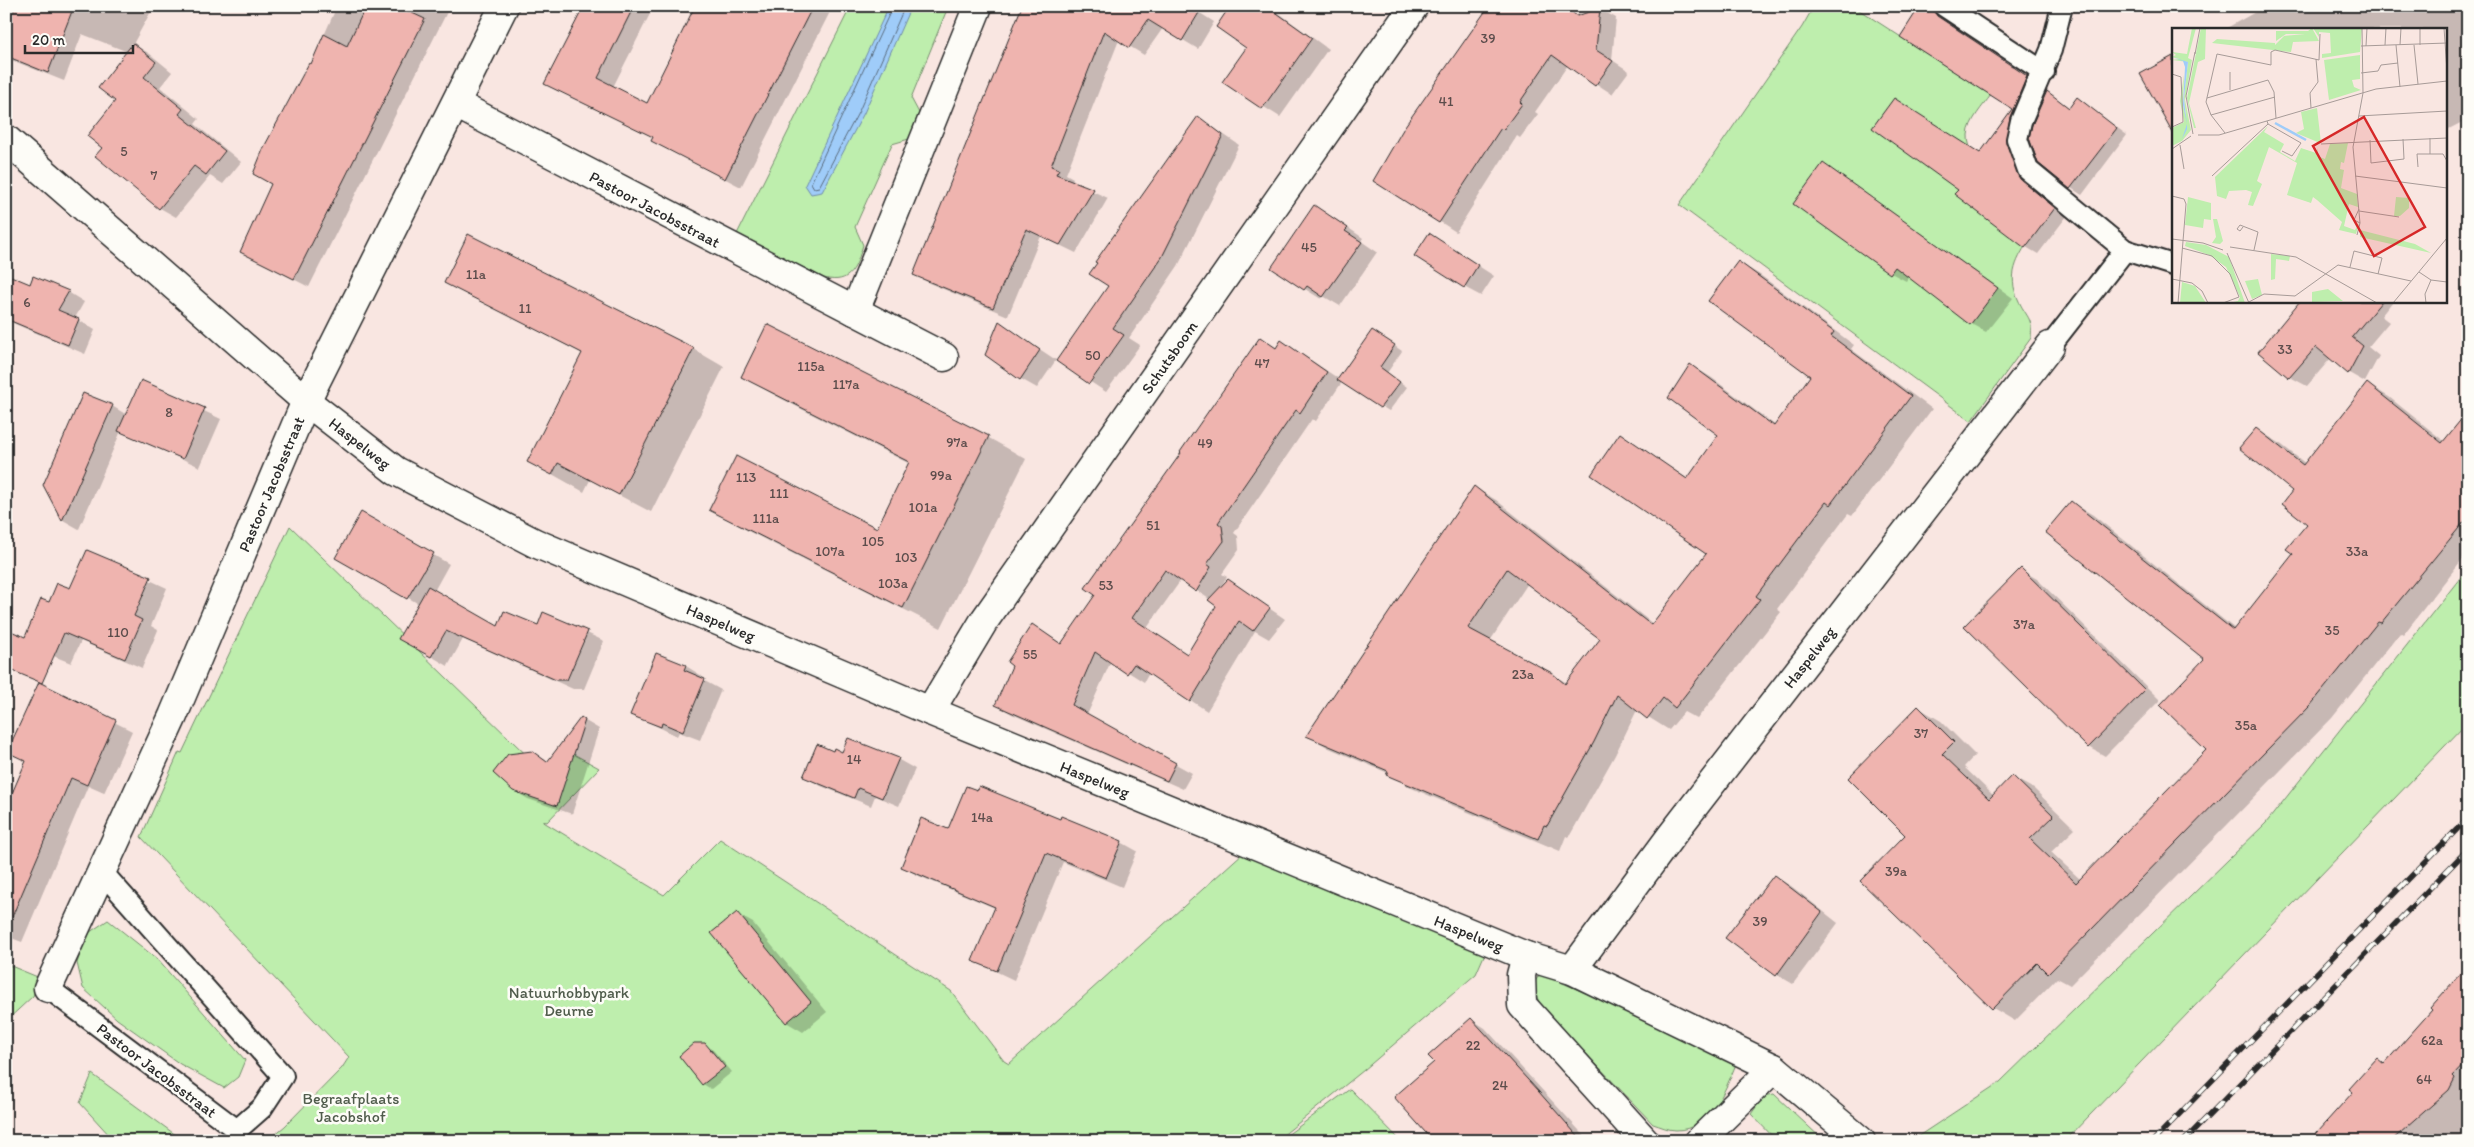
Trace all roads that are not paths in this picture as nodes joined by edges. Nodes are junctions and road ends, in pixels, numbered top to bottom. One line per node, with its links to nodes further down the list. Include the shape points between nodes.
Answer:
1 (504, 6): 7 (street, Pastoor Jacobsstraat)
2 (978, 6): 11 (street)
3 (1414, 6): 15 (street, Schutsboom, via 984,621)
4 (1944, 6): 6 (lane)
5 (2062, 6): 6 (lane)
6 (2044, 72): 9 (lane, via 2019,130 2018,139 2028,170)
7 (456, 104): 11 (street, Pastoor Jacobsstraat); 14 (street, Pastoor Jacobsstraat)
8 (6, 139): 14 (street, Haspelweg)
9 (2125, 250): 10 (lane); 12 (lane)
10 (2172, 265)
11 (855, 311): 13 (street, Pastoor Jacobsstraat)
12 (2050, 346): 18 (street, Haspelweg, via 1671,836)
13 (944, 356)
14 (306, 401): 15 (street, Haspelweg, via 396,471 535,543); 16 (street, Pastoor Jacobsstraat)
15 (930, 711): 17 (street, Haspelweg)
16 (102, 872): 19 (street, Pastoor Jacobsstraat); 19 (lane, Pastoor Jacobsstraat, via 283,1076 262,1108 237,1130)
17 (1526, 956): 18 (street, Haspelweg); 21 (street, via 1521,975 1522,1005)
18 (1572, 970): 20 (street, Haspelweg)
19 (48, 988)
20 (1774, 1068): 22 (street); 23 (street, Haspelweg)
21 (1645, 1141)
22 (1699, 1141)
23 (1861, 1141)

